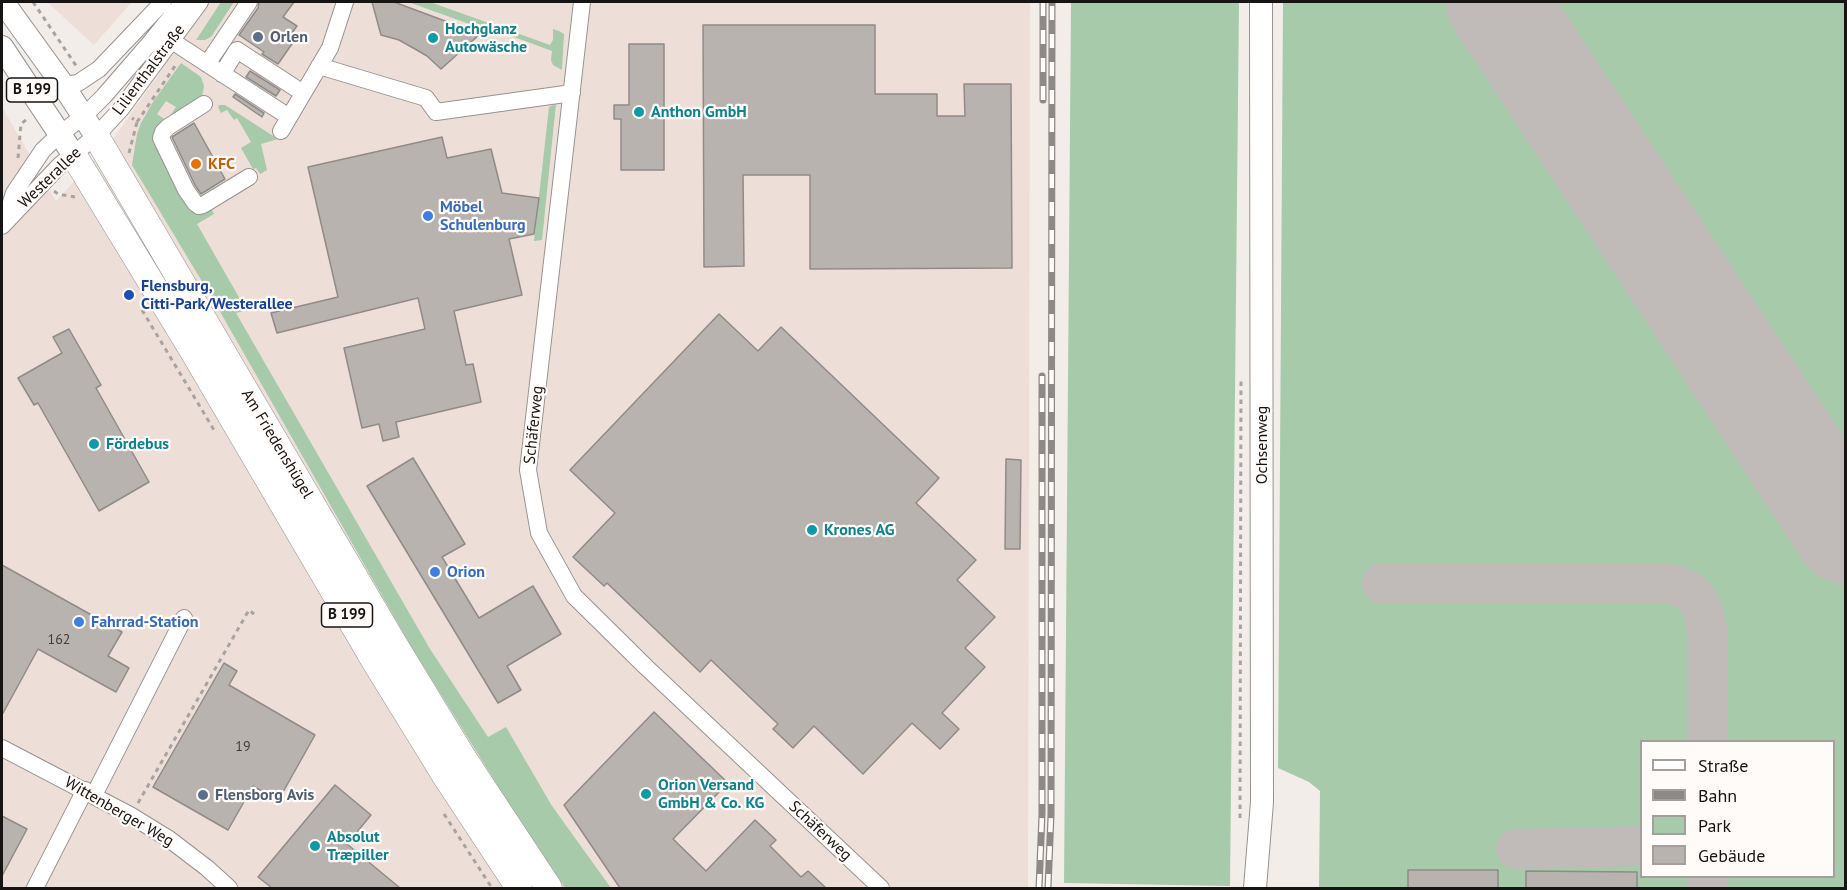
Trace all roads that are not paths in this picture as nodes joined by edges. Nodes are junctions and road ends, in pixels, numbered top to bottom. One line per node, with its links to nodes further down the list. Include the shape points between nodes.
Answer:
1 (3, 2): 13 (main road, Am Friedenshügel / B 199)
2 (200, 2): 8 (street, Lilienthalstraße)
3 (249, 2): 10 (street)
4 (345, 2): 11 (street, via 330,48)
5 (582, 2): 15 (street, Schäferweg)
6 (1261, 2): 29 (main road, Ochsenweg, via 1263,802)
7 (174, 6): 13 (street, Lilienthalstraße, via 99,69 78,83); 17 (street, Lilienthalstraße, via 112,87)
8 (172, 41): 10 (street); 17 (street, Lilienthalstraße, via 121,109)
9 (2, 47): 18 (main road, Am Friedenshügel / B 199)
10 (207, 64): 12 (street)
11 (319, 66): 14 (street); 15 (street, via 426,99 436,112)
12 (222, 74): 14 (street, via 237,51); 14 (street, via 285,124)
13 (63, 85): 17 (main road, Am Friedenshügel / B 199)
14 (303, 93)
15 (572, 93): 28 (street, Schäferweg, via 528,470 539,533 574,596)
16 (204, 104): 19 (street, via 168,127 161,138 186,190 199,206)
17 (90, 126): 18 (street, Westerallee); 18 (street, Westerallee); 27 (highway, Am Friedenshügel / B 199, via 390,638)
18 (67, 144): 20 (street, Westerallee, via 60,165); 20 (street, Westerallee, via 43,150 14,193); 26 (highway, Am Friedenshügel / B 199, via 375,662)
19 (249, 177)
20 (3, 224)
21 (184, 618): 23 (street)
22 (2, 748): 23 (street, Wittenberger Weg)
23 (89, 793): 24 (street); 25 (street, Wittenberger Weg, via 168,839)
24 (35, 888)
25 (229, 888)
26 (519, 888)
27 (549, 888)
28 (881, 888)
29 (1255, 888)

